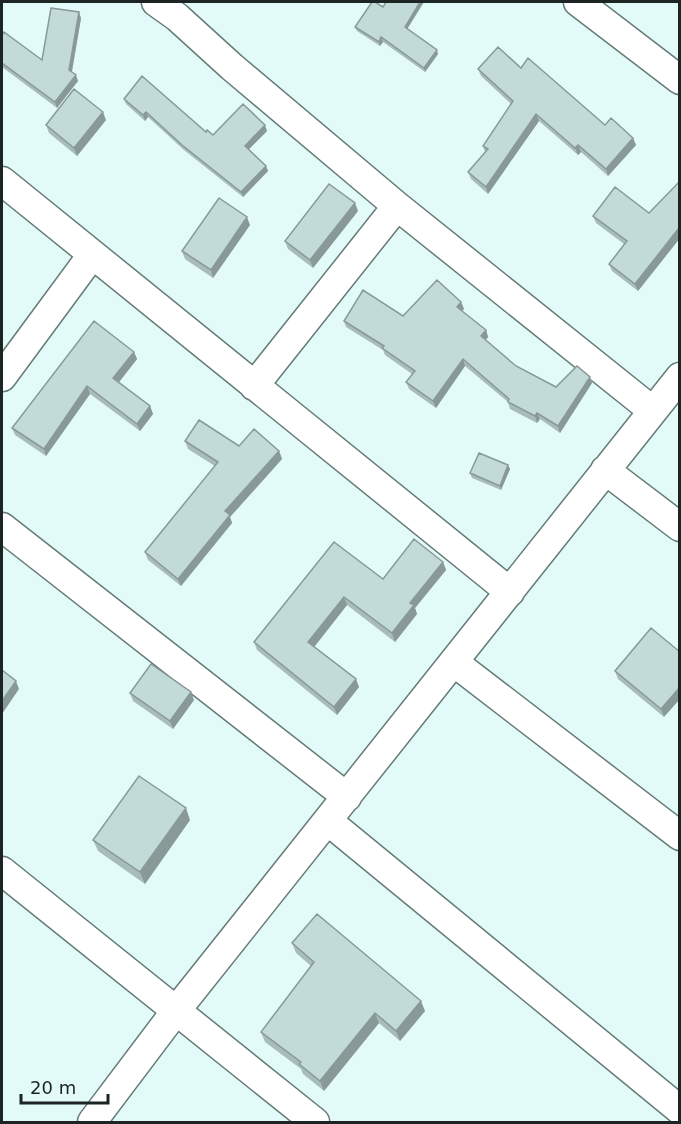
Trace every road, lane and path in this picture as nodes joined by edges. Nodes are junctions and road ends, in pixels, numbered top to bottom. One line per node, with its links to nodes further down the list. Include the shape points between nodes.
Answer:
1 (156, 2): 5 (street)
2 (578, 2): 3 (street)
3 (680, 80)
4 (2, 182): 6 (street)
5 (398, 206): 9 (street); 10 (street)
6 (92, 255): 7 (street); 9 (street)
7 (2, 376)
8 (680, 377): 10 (street)
9 (254, 386): 14 (street)
10 (653, 411): 11 (street)
11 (605, 470): 13 (street); 14 (street)
12 (2, 526): 16 (street)
13 (680, 527)
14 (510, 592): 15 (street)
15 (455, 663): 16 (street); 18 (street)
16 (347, 797): 17 (street)
17 (328, 821): 20 (street); 21 (street)
18 (680, 836)
19 (2, 871): 20 (street)
20 (176, 1012): 22 (street); 23 (street)
21 (680, 1110)
22 (92, 1122)
23 (315, 1122)

